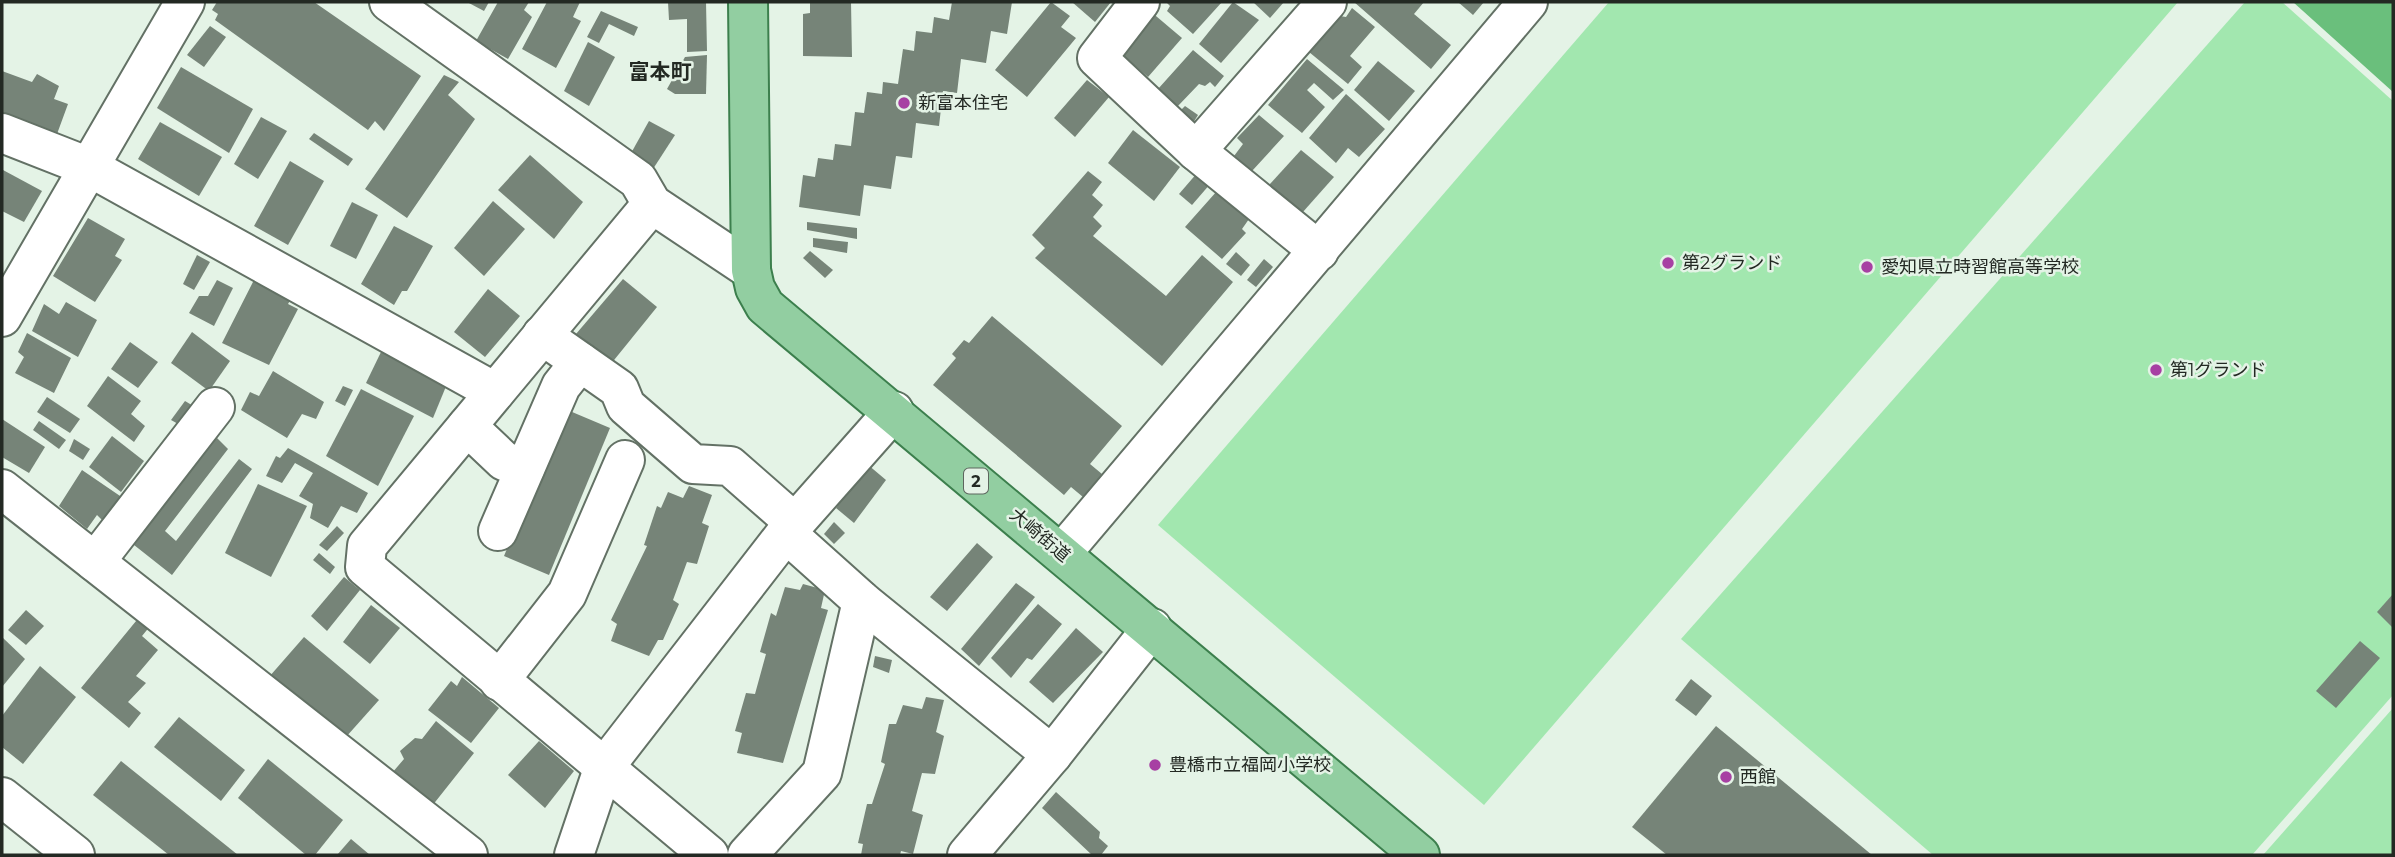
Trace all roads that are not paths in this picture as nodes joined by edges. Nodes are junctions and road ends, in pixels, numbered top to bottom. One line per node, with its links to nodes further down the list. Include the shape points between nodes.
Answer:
1 (185, 2): 9 (street)
2 (389, 2): 10 (street, via 638,180)
3 (748, 2): 12 (main road, 大崎街道 / 2)
4 (1140, 2): 8 (street, via 1097,58)
5 (1327, 2): 8 (street)
6 (1528, 2): 11 (street)
7 (2, 133): 9 (street)
8 (1196, 151): 11 (street)
9 (89, 167): 13 (street); 16 (street)
10 (652, 204): 12 (street); 14 (street)
11 (1319, 251): 25 (street)
12 (751, 270): 18 (main road, 大崎街道 / 2, via 765,306)
13 (2, 317)
14 (542, 335): 15 (street); 16 (street)
15 (580, 362): 21 (street, via 561,386); 23 (street, via 619,389 626,406 693,464 730,466)
16 (495, 391): 19 (street)
17 (215, 407): 26 (street)
18 (894, 411): 23 (street); 25 (main road, 大崎街道 / 2)
19 (467, 425): 21 (street, via 504,461); 29 (street, via 366,546 365,567)
20 (625, 460): 29 (street, via 567,594)
21 (525, 468): 24 (street)
22 (2, 489): 26 (street)
23 (791, 528): 27 (street); 31 (street)
24 (498, 531)
25 (1062, 553): 28 (main road, 大崎街道 / 2)
26 (95, 562): 34 (street)
27 (862, 601): 30 (street); 37 (street, via 822,773)
28 (1152, 628): 30 (street); 39 (main road, 大崎街道 / 2)
29 (499, 681): 31 (street)
30 (1052, 755): 38 (street)
31 (603, 768): 35 (street); 36 (street)
32 (2, 797): 33 (street)
33 (75, 855)
34 (468, 855)
35 (574, 855)
36 (709, 855)
37 (747, 855)
38 (967, 855)
39 (1420, 855)

